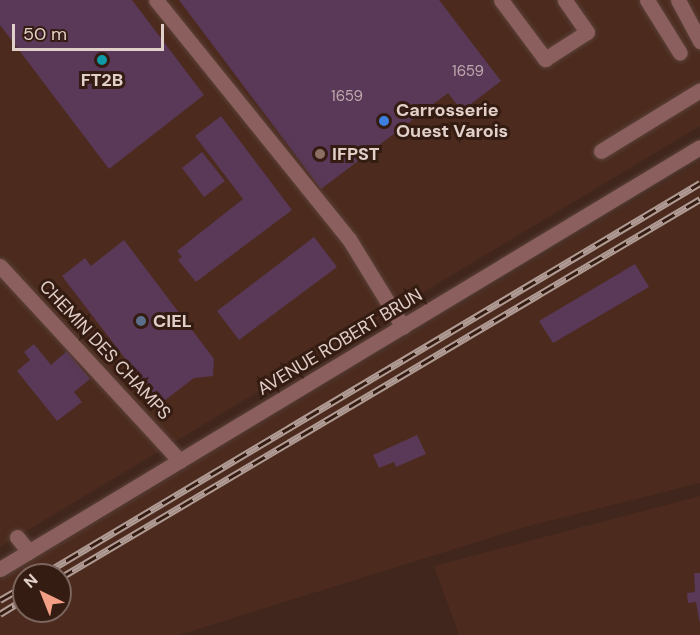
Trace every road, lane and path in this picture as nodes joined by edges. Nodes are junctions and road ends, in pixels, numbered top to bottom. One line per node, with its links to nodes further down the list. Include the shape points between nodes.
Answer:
1 (156, 0): 12 (street, via 349,240)
2 (501, 0): 3 (street, via 545,59 587,32)
3 (565, 0)
4 (647, 0): 7 (street)
5 (678, 0): 6 (street)
6 (700, 41)
7 (680, 53)
8 (700, 90): 10 (street)
9 (700, 147): 12 (street, AVENUE ROBERT BRUN)
10 (601, 151)
11 (0, 266): 13 (street, CHEMIN DES CHAMPS, via 34,310)
12 (403, 327): 13 (street, AVENUE ROBERT BRUN)
13 (180, 461): 15 (street, AVENUE ROBERT BRUN)
14 (17, 537): 15 (street)
15 (29, 552): 16 (street, AVENUE ROBERT BRUN)
16 (0, 568)

